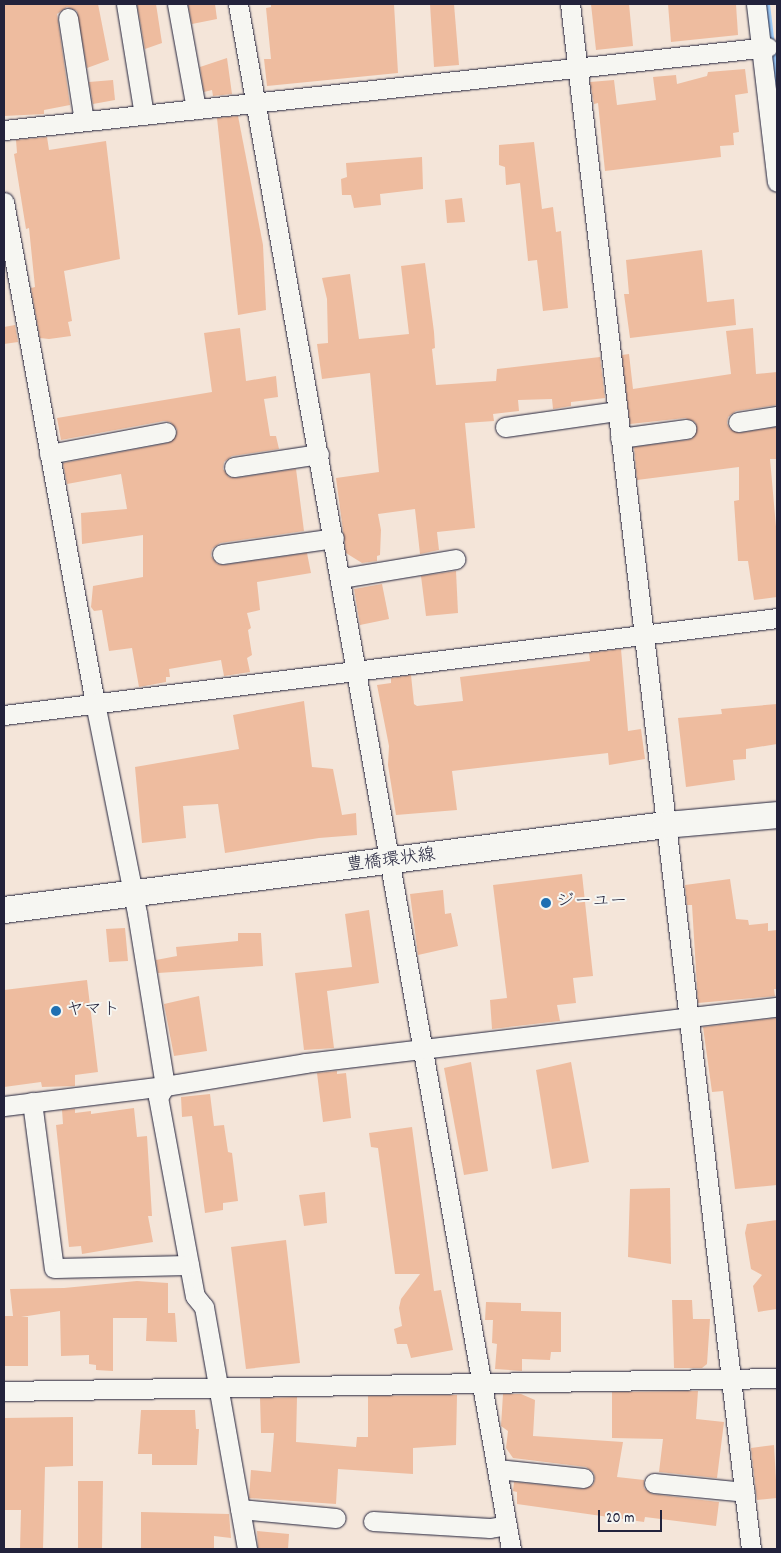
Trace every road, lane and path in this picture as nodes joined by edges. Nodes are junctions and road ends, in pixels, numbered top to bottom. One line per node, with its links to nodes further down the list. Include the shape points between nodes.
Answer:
1 (126, 4): 11 (street)
2 (177, 4): 10 (street)
3 (238, 4): 9 (street)
4 (570, 4): 8 (street)
5 (756, 4): 7 (street)
6 (68, 18): 12 (street)
7 (765, 47): 8 (street); 14 (street)
8 (577, 66): 9 (street); 16 (street)
9 (255, 103): 10 (street); 24 (street)
10 (196, 109): 11 (street)
11 (144, 115): 12 (street)
12 (84, 121): 13 (street)
13 (4, 130)
14 (777, 182)
15 (4, 202): 23 (street)
16 (618, 411): 19 (street); 22 (street)
17 (777, 416): 18 (street)
18 (738, 422)
19 (505, 427)
20 (686, 429): 22 (street)
21 (166, 432): 23 (street)
22 (620, 438): 31 (street)
23 (50, 454): 33 (street)
24 (319, 454): 25 (street); 26 (street)
25 (234, 467)
26 (334, 538): 27 (street); 29 (street)
27 (222, 554)
28 (455, 559): 29 (street)
29 (342, 578): 32 (street)
30 (777, 618): 31 (street)
31 (644, 636): 32 (street); 36 (street)
32 (359, 673): 33 (street); 37 (street)
33 (95, 703): 34 (street); 38 (street)
34 (4, 714)
35 (777, 815): 36 (main road, 豊橋環状線)
36 (666, 825): 37 (main road, 豊橋環状線); 41 (street)
37 (390, 862): 38 (main road, 豊橋環状線); 42 (street)
38 (133, 894): 39 (main road, 豊橋環状線); 43 (street)
39 (4, 910)
40 (777, 1006): 41 (street)
41 (690, 1017): 42 (street); 48 (street)
42 (425, 1049): 43 (street, via 306,1063); 49 (street)
43 (165, 1086): 44 (street); 46 (street, via 158,1097)
44 (32, 1102): 45 (street); 46 (street, via 54,1268)
45 (4, 1106)
46 (189, 1265): 50 (street, via 195,1296 204,1307)
47 (777, 1378): 48 (street)
48 (732, 1379): 49 (street); 55 (street)
49 (482, 1384): 50 (street); 52 (street)
50 (218, 1390): 51 (street); 56 (street)
51 (4, 1391)
52 (497, 1469): 53 (street); 59 (street)
53 (584, 1478)
54 (654, 1483): 55 (street)
55 (745, 1492): 62 (street)
56 (240, 1509): 57 (street); 60 (street)
57 (336, 1518)
58 (374, 1521): 59 (street, via 490,1528)
59 (507, 1525): 61 (street)
60 (248, 1549)
61 (511, 1549)
62 (751, 1549)

